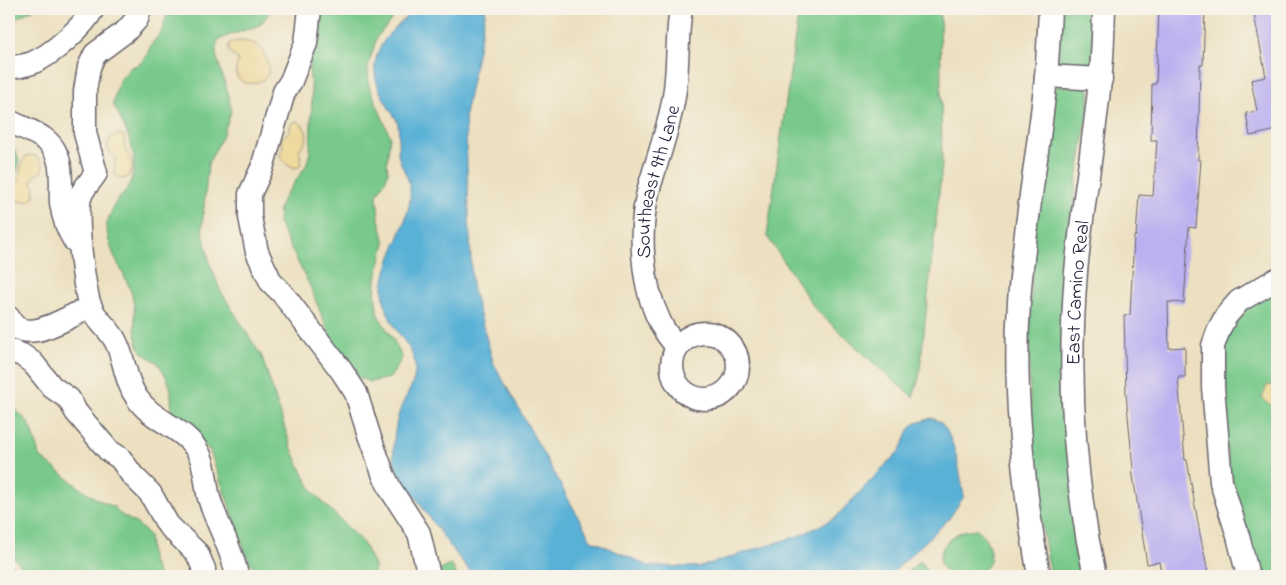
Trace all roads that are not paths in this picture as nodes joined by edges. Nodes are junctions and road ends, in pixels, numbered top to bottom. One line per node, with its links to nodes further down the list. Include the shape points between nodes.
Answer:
1 (93, 9): 7 (street, via 79,28 44,57 24,66)
2 (140, 9): 11 (street, via 137,19 95,54 89,67 85,91 85,133 96,173 81,195)
3 (310, 9): 19 (street, via 306,44 284,92 262,168 250,194 252,230 257,252 272,282 356,393 384,476 419,534)
4 (681, 9): 15 (street, Southeast 9th Lane, via 674,96 644,220 645,275 651,301)
5 (1050, 9): 8 (street)
6 (1104, 9): 9 (street, East Camino Real)
7 (9, 68)
8 (1046, 76): 9 (street); 20 (street, via 1024,249 1018,353 1021,448)
9 (1100, 79): 21 (street, East Camino Real, via 1076,272 1073,356 1080,481)
10 (9, 121): 11 (street, via 35,133 53,148 59,164 64,218)
11 (82, 250): 13 (street)
12 (1277, 279): 22 (street, via 1240,301 1222,322 1213,346 1221,482)
13 (90, 307): 14 (street, via 38,330 19,329); 18 (street, via 116,342 128,382 137,398 145,408 189,439 199,452 210,502)
14 (9, 318)
15 (677, 347)
16 (9, 350): 17 (street, via 33,363 52,388 69,399 109,451 120,458 150,493 168,525 197,553 204,569)
17 (203, 576)
18 (238, 576)
19 (429, 576)
20 (1039, 576)
21 (1096, 576)
22 (1248, 576)

